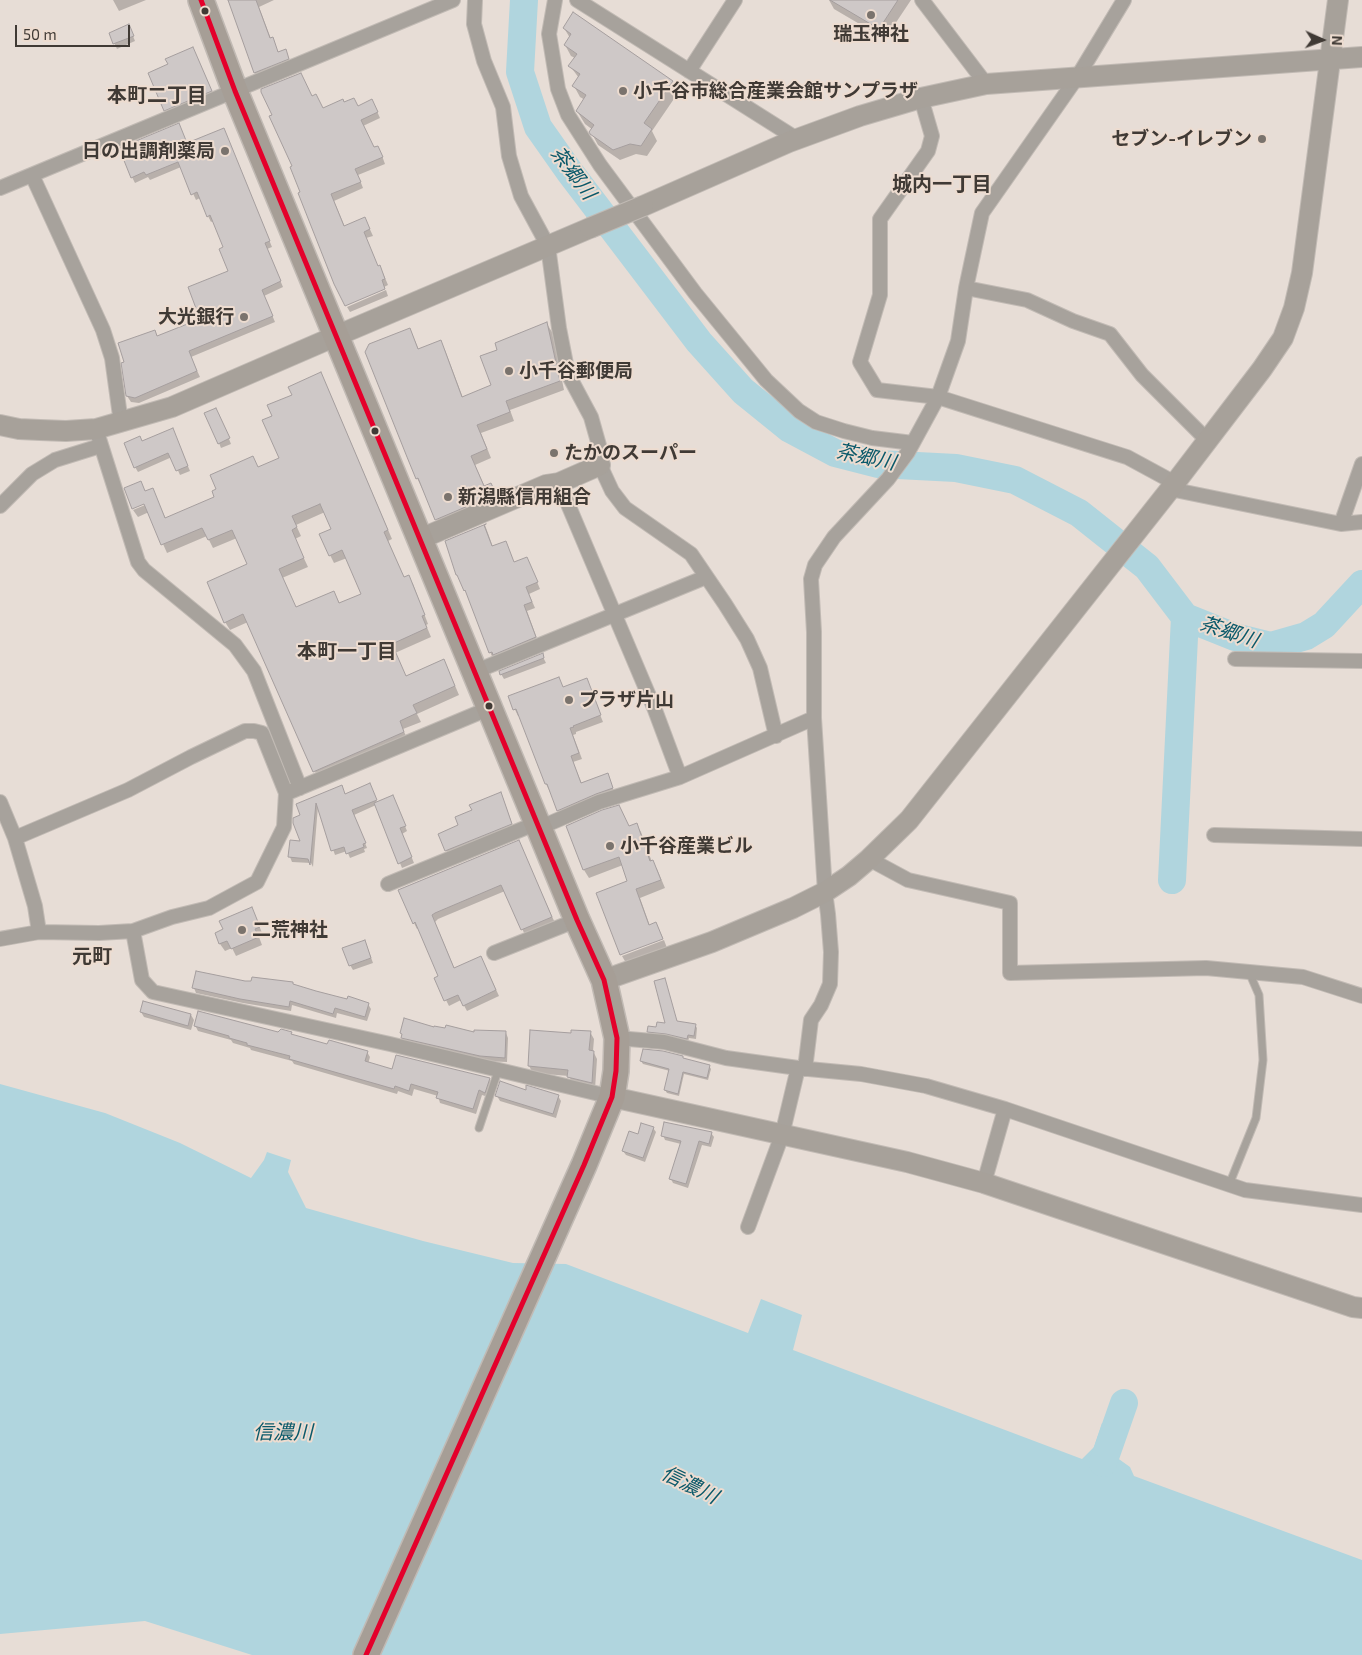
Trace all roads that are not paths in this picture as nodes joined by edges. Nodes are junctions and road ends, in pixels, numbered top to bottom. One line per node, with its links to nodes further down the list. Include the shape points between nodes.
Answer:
1 (201, 0): 16 (highway)
2 (453, 0): 10 (street)
3 (475, 0): 21 (street, via 474,24 484,61 503,107 508,156 521,196)
4 (555, 0): 29 (street, via 549,34 558,89 568,115 600,165 695,293 766,380 799,412 816,422)
5 (576, 0): 13 (street)
6 (735, 0): 13 (street)
7 (922, 0): 15 (street)
8 (1124, 0): 14 (street)
9 (1338, 0): 12 (street)
10 (432, 4): 16 (street)
11 (1362, 57): 12 (street)
12 (1330, 60): 14 (street); 28 (street, via 1302,273 1294,308 1282,338)
13 (689, 71): 18 (street)
14 (1078, 76): 15 (street); 22 (street, via 982,213)
15 (986, 84): 17 (street)
16 (235, 91): 19 (street); 23 (highway)
17 (921, 98): 18 (street); 24 (street, via 932,136 928,151 880,219 880,296 860,362 877,390)
18 (797, 139): 21 (street, bridge)
19 (32, 175): 20 (street); 25 (street, via 103,330 112,358)
20 (0, 188)
21 (548, 246): 23 (street); 31 (street, via 568,374 591,417 602,456)
22 (966, 288): 24 (street, via 958,342); 28 (street, via 1027,300 1110,334 1142,375)
23 (336, 336): 25 (street, via 172,407); 37 (highway)
24 (938, 397): 29 (street); 33 (street, via 1126,457)
25 (121, 423): 27 (street)
26 (0, 426): 27 (street)
27 (98, 437): 34 (street, via 32,474); 47 (street, via 138,562 240,651 254,671)
28 (1207, 440): 33 (street)
29 (910, 448): 44 (street, via 888,479 834,537 815,564 811,579)
30 (1362, 464): 36 (street)
31 (600, 465): 32 (street); 38 (street, via 612,492 625,508 691,554)
32 (559, 483): 37 (street, via 546,485); 39 (street)
33 (1172, 486): 36 (street); 54 (street, via 909,820)
34 (0, 506)
35 (1362, 522): 36 (street)
36 (1341, 524)
37 (420, 539): 42 (highway)
38 (706, 577): 39 (street); 45 (street, via 750,646 760,668)
39 (613, 614): 42 (street); 46 (street)
40 (1235, 659): 41 (street)
41 (1362, 661)
42 (474, 672): 43 (highway)
43 (490, 708): 47 (street); 50 (highway)
44 (814, 718): 45 (street); 56 (street)
45 (776, 736): 46 (street)
46 (680, 777): 50 (street)
47 (300, 788): 48 (street)
48 (286, 794): 52 (street, via 262,733 245,731 128,790); 58 (street, via 284,827 257,882 209,908)
49 (0, 802): 52 (street)
50 (538, 825): 55 (street); 57 (highway)
51 (1214, 835): 53 (street)
52 (15, 838): 59 (street)
53 (1362, 839)
54 (869, 859): 56 (street); 62 (street, via 908,880 1010,903 1010,973 1206,968)
55 (388, 884)
56 (824, 892): 63 (street, via 712,942); 66 (street, via 831,952 830,984 811,1020)
57 (577, 920): 61 (street); 63 (highway)
58 (133, 931): 59 (street); 67 (street, via 142,980 153,992)
59 (40, 932): 60 (street)
60 (0, 939)
61 (494, 953)
62 (1249, 972): 64 (street, via 1303,977); 73 (lane, via 1259,995 1263,1060 1256,1118)
63 (604, 980): 65 (highway)
64 (1362, 996)
65 (617, 1038): 66 (street, via 664,1042 726,1058); 68 (highway)
66 (801, 1069): 69 (street, via 862,1074 926,1086); 71 (street)
67 (498, 1071): 68 (street); 70 (lane)
68 (612, 1098): 71 (street); 77 (highway)
69 (1005, 1109): 72 (street); 73 (street)
70 (479, 1128)
71 (782, 1135): 72 (street, via 907,1162); 75 (street)
72 (984, 1183): 76 (street)
73 (1229, 1185): 74 (street, via 1245,1190)
74 (1362, 1205)
75 (748, 1226)
76 (1362, 1308)
77 (366, 1655)

